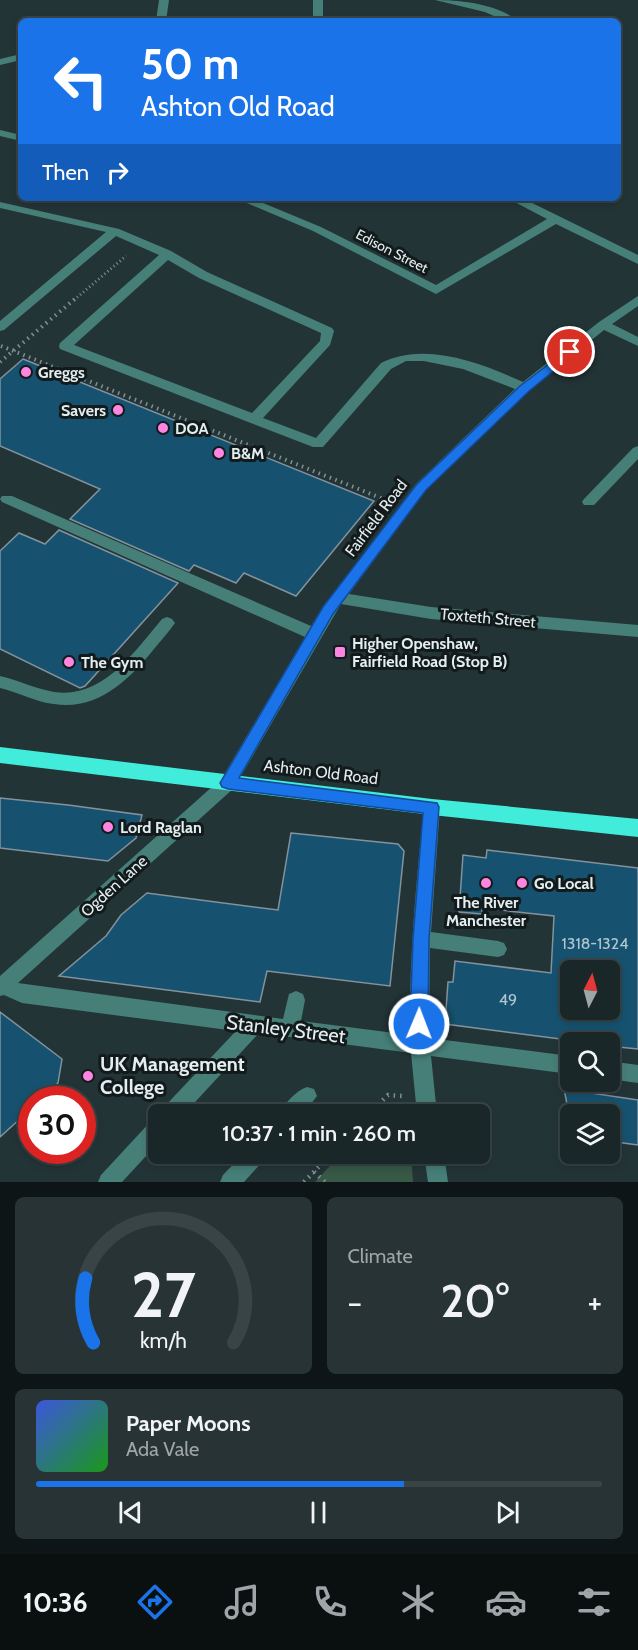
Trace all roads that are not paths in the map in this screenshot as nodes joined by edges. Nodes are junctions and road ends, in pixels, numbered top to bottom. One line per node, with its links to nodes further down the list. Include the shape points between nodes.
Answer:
1 (164, 0): 4 (street)
2 (318, 0): 5 (street)
3 (440, 0): 6 (street)
4 (161, 18)
5 (318, 18)
6 (506, 18)
7 (18, 58): 8 (street)
8 (0, 62)
9 (0, 133): 10 (street)
10 (18, 137)
11 (248, 201): 14 (street, Edison Street, via 318,230 436,290)
12 (519, 201): 14 (street)
13 (0, 205): 15 (street)
14 (555, 220): 17 (street)
15 (115, 231): 16 (street); 20 (street)
16 (167, 254): 23 (street, via 213,280 328,332 326,342); 23 (street, via 65,346)
17 (638, 260)
18 (638, 300): 19 (street, Fairfield Road)
19 (603, 325): 21 (street); 22 (street, Fairfield Road)
20 (0, 327)
21 (638, 342)
22 (524, 388): 23 (street, via 488,370 411,356 387,366 318,444); 27 (street, Fairfield Road, via 421,487)
23 (254, 419)
24 (638, 451): 26 (street)
25 (7, 499): 30 (street)
26 (590, 502)
27 (338, 598): 29 (street, Toxteth Street, via 431,613); 30 (street, Fairfield Road)
28 (167, 623): 31 (street, via 116,680 80,698 54,699)
29 (638, 630)
30 (314, 634): 33 (street, Fairfield Road)
31 (0, 681)
32 (0, 755): 33 (highway, Ashton Old Road)
33 (228, 783): 34 (highway, Ashton Old Road); 38 (street, Ogden Lane)
34 (432, 807): 35 (highway, Ashton Old Road); 36 (street)
35 (638, 828)
36 (421, 939): 37 (street); 42 (street)
37 (498, 949)
38 (2, 987): 40 (street, Stanley Street, via 22,994)
39 (296, 1000): 41 (street)
40 (254, 1025): 41 (street, Stanley Street); 47 (street)
41 (290, 1030): 42 (street, Stanley Street)
42 (419, 1045): 43 (street, Stanley Street); 49 (street)
43 (560, 1064)
44 (620, 1072): 45 (street)
45 (638, 1074)
46 (307, 1096): 48 (street)
47 (180, 1104)
48 (299, 1104)
49 (426, 1104)
50 (148, 1139): 53 (street)
51 (247, 1164): 54 (street)
52 (435, 1164): 55 (street)
53 (108, 1182)
54 (230, 1182)
55 (438, 1182)

